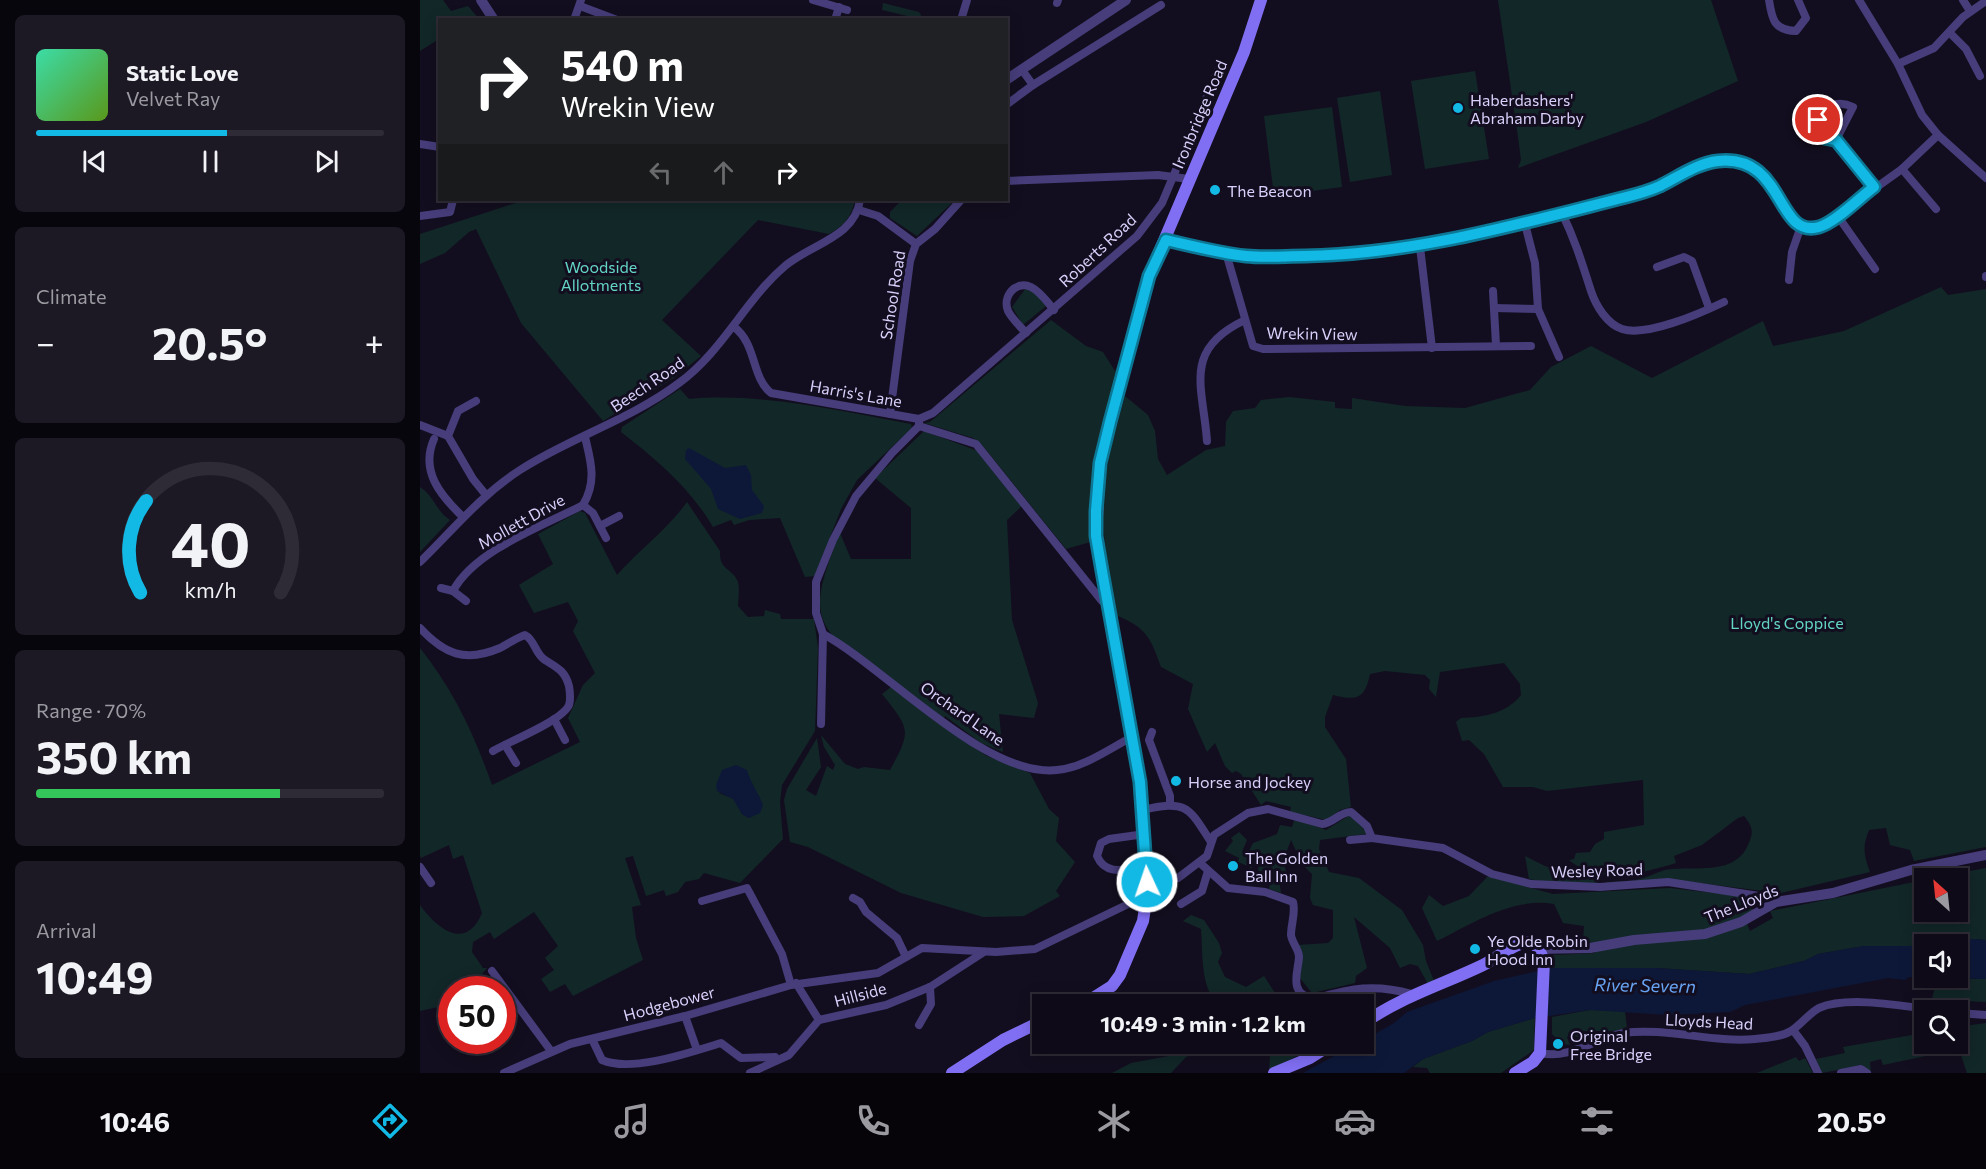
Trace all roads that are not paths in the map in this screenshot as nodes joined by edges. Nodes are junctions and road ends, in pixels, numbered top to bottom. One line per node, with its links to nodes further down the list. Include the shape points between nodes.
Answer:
1 (481, 0): 14 (street)
2 (813, 0): 17 (street, via 843,9)
3 (967, 0): 18 (street)
4 (1126, 0): 21 (street)
5 (1261, 0): 34 (main road, Ironbridge Road, via 1244,52)
6 (1769, 0): 7 (street, via 1773,22 1782,30 1796,30 1806,18)
7 (1798, 0)
8 (1860, 0): 20 (street)
9 (1963, 0): 13 (street)
10 (1986, 1): 13 (street)
11 (581, 3): 15 (street); 16 (street)
12 (1161, 5): 25 (street)
13 (1970, 11): 19 (street)
14 (493, 18)
15 (575, 18)
16 (613, 18)
17 (837, 18)
18 (962, 18)
19 (1950, 33): 20 (street, via 1934,48); 23 (street, via 1966,49)
20 (1898, 64): 27 (street, via 1912,98)
21 (1022, 70): 24 (street); 25 (street)
22 (1218, 70): 32 (street)
23 (1980, 76)
24 (1008, 79)
25 (1033, 85): 26 (street)
26 (1008, 104)
27 (1938, 135): 31 (street); 33 (street)
28 (1836, 140): 28 (street, via 1825,138 1818,129 1818,120 1827,109 1846,104 1853,107); 36 (street)
29 (420, 144): 30 (street)
30 (438, 147)
31 (1902, 169): 36 (street); 40 (street)
32 (1172, 176): 34 (street); 35 (street); 59 (street, Roberts Road, via 1162,203 1137,236)
33 (1986, 178)
34 (1189, 179): 47 (main road, Ironbridge Road)
35 (1008, 181)
36 (1874, 187): 43 (street)
37 (453, 201): 44 (street, via 450,212)
38 (860, 201): 41 (street)
39 (960, 201): 48 (street, School Road)
40 (1936, 209)
41 (859, 210): 48 (street, via 878,216); 61 (street, Beech Road, via 844,230 796,257 775,275)
42 (1562, 213): 45 (street); 46 (street, via 1644,192 1706,164 1726,161 1748,165 1762,174 1790,218); 57 (street, via 1602,314 1621,329 1640,332)
43 (1837, 215): 46 (street, via 1822,226); 52 (street)
44 (420, 216)
45 (1525, 224): 49 (street); 58 (street, via 1535,263)
46 (1801, 226): 53 (street, via 1792,252)
47 (1166, 240): 50 (street); 86 (main road, Ironbridge Road, via 1149,276 1100,463 1096,536)
48 (915, 244): 68 (street, School Road)
49 (1420, 247): 50 (street, via 1356,255 1247,256); 65 (street)
50 (1226, 252): 60 (street, Wrekin View)
51 (1657, 267): 57 (street, via 1684,257 1692,261)
52 (1875, 269)
53 (1789, 280)
54 (1493, 291): 56 (street)
55 (1724, 302): 57 (street)
56 (1494, 308): 58 (street); 63 (street)
57 (1709, 308)
58 (1538, 309): 66 (street)
59 (1054, 310): 62 (street, Roberts Road); 62 (street, Roberts Road, via 1028,285 1012,289 1008,310)
60 (1245, 320): 65 (street, Wrekin View, via 1253,346 1263,349); 74 (street, via 1229,327 1209,347 1200,364)
61 (734, 327): 68 (street, Harris's Lane, via 748,344 764,387 771,393); 72 (street, Beech Road, via 682,382 644,407)
62 (1026, 333): 69 (street, Roberts Road)
63 (1497, 345): 64 (street, Wrekin View); 65 (street, Wrekin View)
64 (1531, 346)
65 (1432, 348)
66 (1559, 357)
67 (476, 401): 71 (street, via 458,411)
68 (890, 414): 69 (street, Harris's Lane)
69 (919, 423): 86 (street, Harris's Lane, via 976,444); 88 (street, via 856,496 833,540 816,582 816,612)
70 (420, 425): 71 (street)
71 (448, 436): 76 (street)
72 (585, 437): 76 (street, Beech Road, via 523,468); 77 (street, Mollett Drive, via 593,474)
73 (434, 439): 75 (street)
74 (1207, 441)
75 (424, 467): 79 (street, via 438,493)
76 (486, 495): 79 (street, Beech Road)
77 (583, 505): 80 (street); 84 (street, Mollett Drive, via 481,560)
78 (619, 516): 80 (street)
79 (463, 517): 82 (street, Beech Road)
80 (600, 526): 81 (street)
81 (606, 538)
82 (420, 562)
83 (441, 588): 84 (street)
84 (453, 591): 85 (street)
85 (466, 601)
86 (1108, 604): 92 (main road, Ironbridge Road)
87 (420, 628): 89 (street, via 442,650 469,655 488,652 521,636 530,638 541,657 558,666 567,681 569,705)
88 (823, 634): 90 (street); 92 (street, Orchard Lane, via 979,746 1023,767 1064,769)
89 (554, 719): 93 (street); 94 (street)
90 (821, 724)
91 (1152, 732): 97 (street, via 1149,741)
92 (1132, 737): 98 (main road, Ironbridge Road)
93 (565, 740)
94 (505, 745): 95 (street); 96 (street)
95 (493, 751)
96 (516, 763)
97 (1170, 804): 98 (street); 102 (street, via 1186,809)
98 (1142, 810): 99 (main road, Ironbridge Road)
99 (1145, 834): 106 (main road, Ironbridge Road); 106 (street, via 1109,838 1101,843 1097,856 1111,870)
100 (1372, 838): 101 (street, Wesley Road); 102 (street, via 1367,826 1351,812 1322,824 1260,808 1214,835); 111 (street, Wesley Road, via 1443,849 1492,874 1531,884 1600,887 1668,882)
101 (1350, 840)
102 (1211, 842): 104 (street)
103 (1986, 855): 114 (street, The Lloyds, via 1911,870 1833,893)
104 (1200, 863): 107 (street); 108 (street)
105 (420, 867): 109 (street)
106 (1146, 867): 110 (main road, Ironbridge Road)
107 (1208, 871): 115 (street, via 1202,891); 124 (street, via 1228,888 1265,892 1293,902 1291,934 1299,959 1294,976 1306,998 1353,988 1393,989)
108 (1178, 878)
109 (432, 883)
110 (1147, 895): 118 (street, Hodgebower, via 1045,946 1025,951); 123 (main road, Ironbridge Road, via 1143,921 1120,975)
111 (1751, 895): 114 (street, Wesley Road); 116 (street)
112 (853, 898): 119 (street, via 897,938)
113 (702, 901): 121 (street, via 747,888 782,954)
114 (1776, 902): 116 (street, The Lloyds)
115 (1181, 904)
116 (1757, 912): 117 (street, The Lloyds, via 1705,934 1634,939 1590,948)
117 (1539, 949): 124 (main road, via 1532,942 1522,944 1479,967); 137 (main road, via 1544,961)
118 (984, 952): 119 (street, Hodgebower, via 930,947); 122 (street, Hillside)
119 (906, 957): 121 (street, Hodgebower, via 869,975)
120 (492, 971): 136 (street)
121 (793, 984): 128 (street, Hodgebower); 130 (street)
122 (930, 987): 130 (street, Hillside, via 886,1005); 131 (street, via 931,1004)
123 (1099, 994)
124 (1412, 994): 129 (main road)
125 (1914, 1008): 133 (street, Lloyds Head, via 1836,1004 1818,1009)
126 (1968, 1014): 127 (street)
127 (1986, 1015)
128 (685, 1016): 134 (street, Hodgebower); 135 (street)
129 (1374, 1016)
130 (819, 1020): 139 (street, Hillside)
131 (919, 1025)
132 (1032, 1026): 142 (main road)
133 (1793, 1030): 137 (street, Lloyds Head, via 1738,1039 1631,1032 1607,1036 1563,1054); 145 (street)
134 (592, 1039): 135 (street, via 604,1062 659,1067); 136 (street, Hodgebower)
135 (697, 1050): 139 (street, via 721,1042 748,1060)
136 (551, 1051): 140 (street, Hodgebower)
137 (1540, 1053): 144 (main road)
138 (1316, 1054): 143 (main road)
139 (789, 1055): 141 (street, Hillside)
140 (504, 1073)
141 (750, 1073)
142 (952, 1073)
143 (1274, 1073)
144 (1515, 1073)
145 (1818, 1073)
146 (1841, 1073): 147 (street, via 1861,1069)
147 (1867, 1073)

